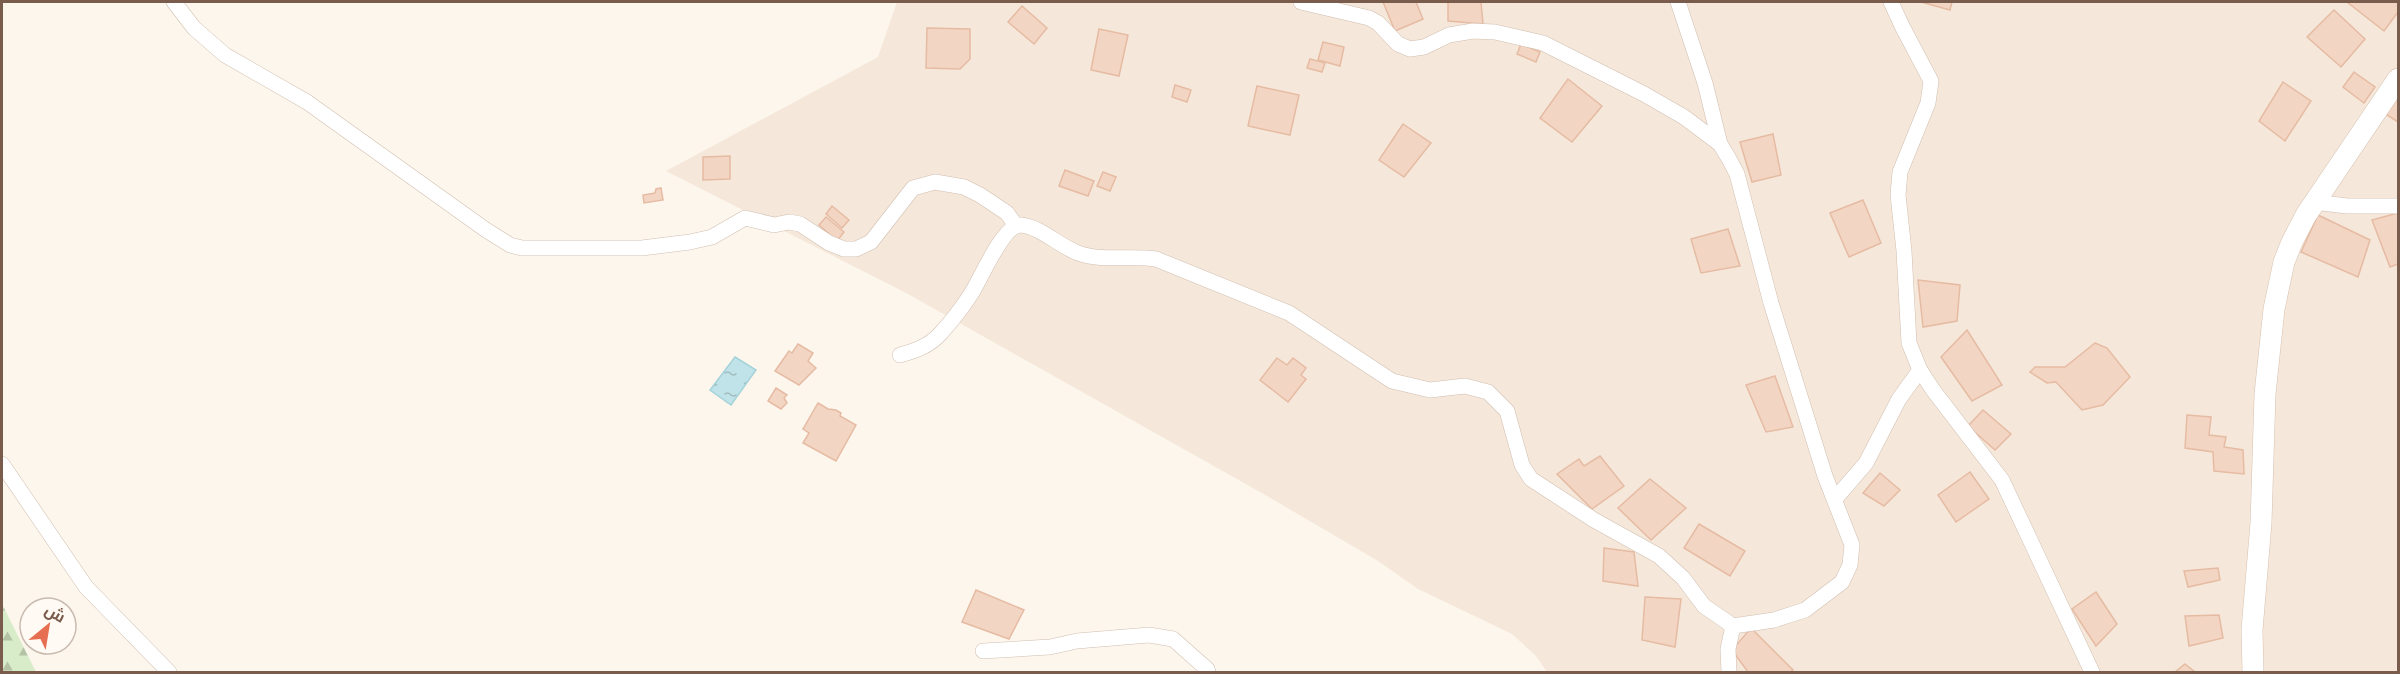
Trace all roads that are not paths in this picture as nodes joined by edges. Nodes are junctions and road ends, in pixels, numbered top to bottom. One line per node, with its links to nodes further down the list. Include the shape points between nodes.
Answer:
1 (174, 2): 10 (street, via 194,28 225,55 307,102 486,230 516,247 661,247 712,237 745,218 774,225 800,224 829,243 856,249 871,242 913,188 935,182 964,187 980,195 1007,213)
2 (1301, 2): 5 (street)
3 (1678, 2): 7 (street)
4 (1891, 2): 12 (street, via 1932,87 1902,163 1898,195 1909,343)
5 (1355, 8): 7 (street, via 1378,23 1398,44 1410,49 1473,32 1495,32 1543,43 1644,94)
6 (2398, 79): 8 (street)
7 (1720, 144): 14 (street, via 1737,174 1771,303)
8 (2314, 202): 9 (street); 21 (street, via 2284,262 2274,309 2265,394)
9 (2398, 206)
10 (1016, 226): 11 (street, via 1004,237 972,294 940,335 916,351); 15 (street, via 1036,230 1079,254 1146,258 1180,268 1289,313 1392,381 1430,390 1465,386 1488,392 1507,411 1522,465 1531,480 1659,556 1704,606)
11 (900, 355)
12 (1920, 370): 14 (street, via 1899,399 1866,463); 20 (street, via 2002,480)
13 (2, 464): 17 (street, via 86,587)
14 (1835, 499): 15 (street, via 1852,545 1850,565 1842,582 1805,610 1774,620)
15 (1733, 626): 19 (street)
16 (983, 651): 18 (street, via 1149,635 1173,639)
17 (169, 672)
18 (1208, 672)
19 (1729, 672)
20 (2092, 672)
21 (2253, 672)

